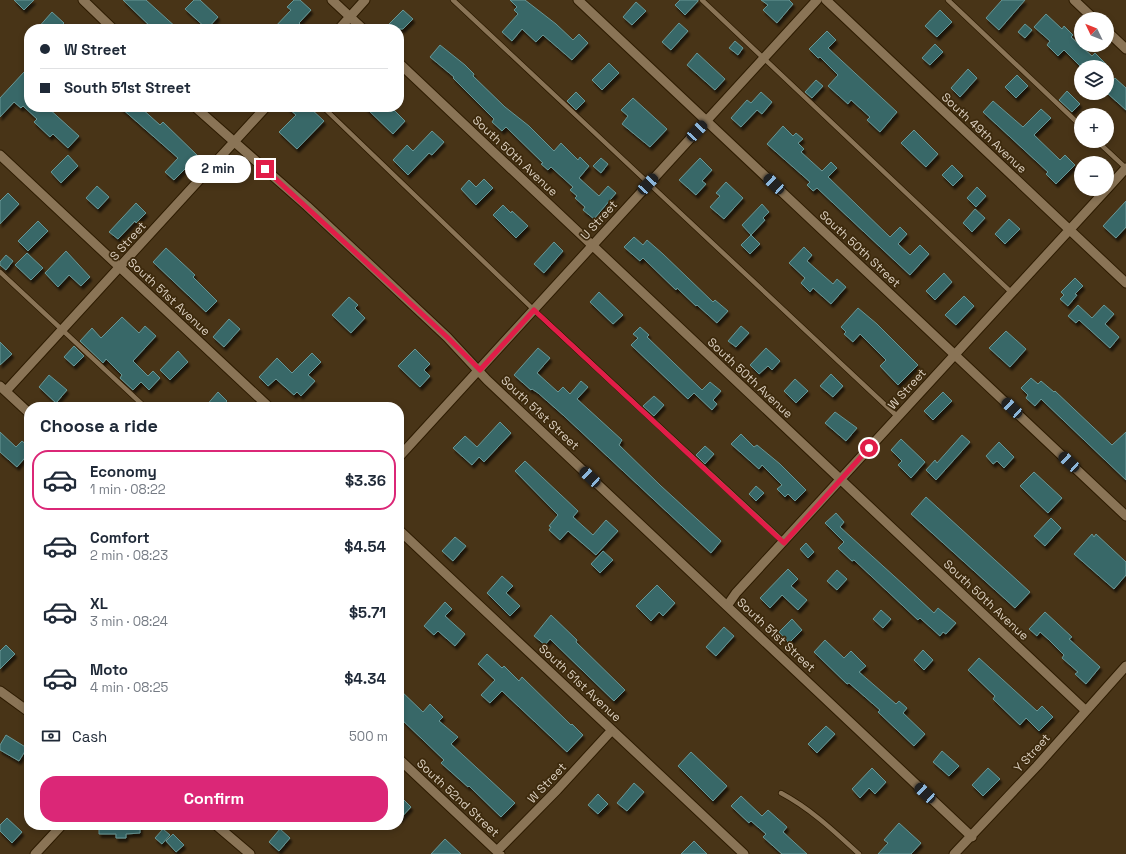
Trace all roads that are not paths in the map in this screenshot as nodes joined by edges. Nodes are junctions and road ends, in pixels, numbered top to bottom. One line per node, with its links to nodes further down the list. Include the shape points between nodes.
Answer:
1 (83, 0): 13 (street)
2 (332, 0): 12 (street)
3 (365, 0): 12 (street)
4 (453, 0): 30 (lane)
5 (578, 0): 24 (street, South 50th Street)
6 (702, 0): 18 (lane)
7 (817, 0): 18 (street, U Street)
8 (826, 0): 32 (street, South 49th Avenue)
9 (948, 0): 23 (lane)
10 (1074, 0): 11 (street)
11 (1087, 12)
12 (350, 17): 14 (street); 15 (street)
13 (108, 24)
14 (344, 24)
15 (358, 24)
16 (1114, 38): 17 (street)
17 (1126, 49)
18 (764, 58): 24 (street, U Street); 37 (lane)
19 (404, 68): 33 (street, South 50th Avenue)
20 (201, 112): 25 (street, South 51st Street)
21 (261, 112): 25 (street, S Street)
22 (328, 112): 38 (lane)
23 (1074, 119)
24 (706, 121): 30 (street, U Street); 40 (street, South 50th Street)
25 (234, 141): 34 (street, S Street); 41 (street, South 51st Street)
26 (1105, 148): 28 (lane)
27 (0, 155): 34 (street, South 51st Avenue)
28 (1126, 168): 29 (street, W Street)
29 (1114, 181)
30 (648, 184): 33 (street, U Street); 46 (lane)
31 (1101, 196): 32 (street, W Street)
32 (1069, 230): 36 (street, South 49th Avenue); 37 (street, W Street)
33 (592, 246): 38 (street, U Street); 48 (street, South 50th Avenue)
34 (120, 268): 39 (street, S Street); 44 (street, South 51st Avenue)
35 (0, 272): 39 (lane)
36 (1126, 283)
37 (1012, 293): 40 (street, W Street)
38 (534, 310): 41 (street, U Street); 51 (lane)
39 (62, 330): 42 (street, S Street); 43 (lane)
40 (955, 354): 46 (street, W Street); 49 (street, South 50th Street)
41 (480, 370): 47 (street, U Street); 52 (street, South 51st Street, via 487,380)
42 (3, 388): 45 (street)
43 (140, 402)
44 (263, 402)
45 (24, 408)
46 (898, 417): 48 (street, W Street)
47 (404, 452)
48 (841, 480): 51 (street, W Street); 56 (street, South 50th Avenue)
49 (1126, 516)
50 (404, 535): 57 (street, South 51st Avenue)
51 (784, 543): 52 (street, W Street)
52 (727, 606): 62 (street, South 51st Street)
53 (1126, 666): 56 (street, Y Street)
54 (0, 691): 55 (street)
55 (24, 708)
56 (1086, 710): 62 (street, Y Street)
57 (612, 730): 63 (street, W Street); 66 (street, South 51st Avenue)
58 (404, 764): 63 (street, South 52nd Street)
59 (781, 793): 67 (lane, via 818,817)
60 (57, 830): 64 (street)
61 (222, 830): 65 (street)
62 (972, 837): 68 (street, Y Street)
63 (499, 852)
64 (35, 854)
65 (250, 854)
66 (744, 854)
67 (858, 854)
68 (954, 854)

